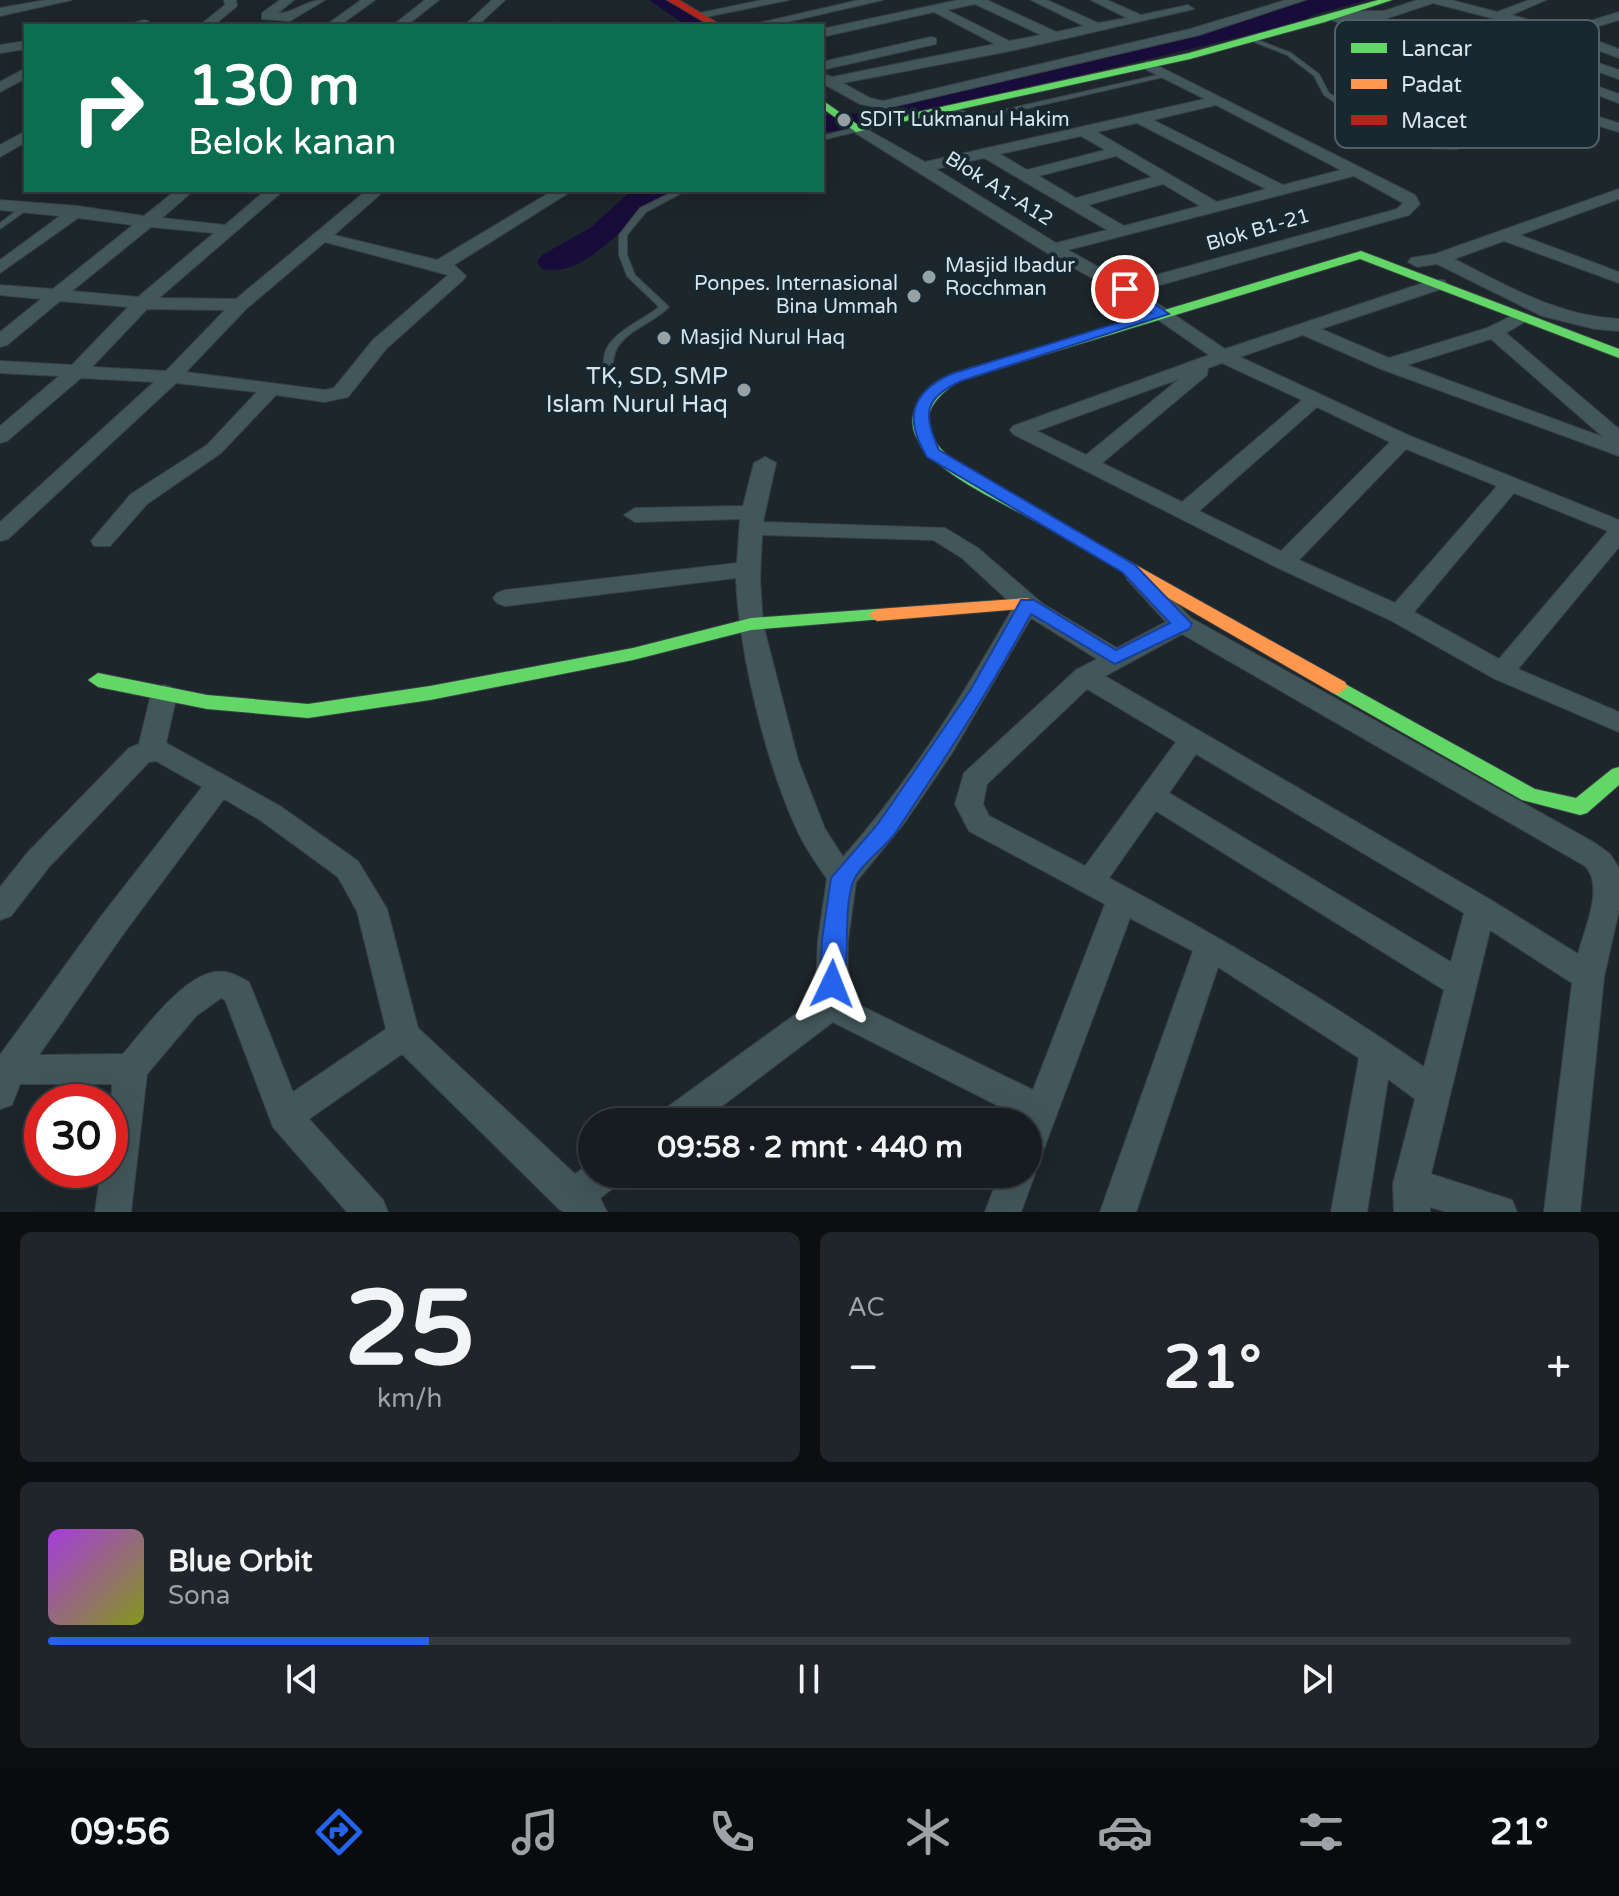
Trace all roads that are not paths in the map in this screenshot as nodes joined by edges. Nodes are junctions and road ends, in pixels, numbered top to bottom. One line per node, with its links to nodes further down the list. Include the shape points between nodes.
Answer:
1 (66, 0): 21 (street)
2 (230, 0): 34 (street, via 231,6)
3 (288, 0): 4 (street, via 266,16 286,18)
4 (319, 0)
5 (369, 0): 35 (street)
6 (433, 0): 36 (street)
7 (499, 0): 37 (street)
8 (672, 0): 25 (street)
9 (783, 0): 25 (street)
10 (877, 0): 39 (street)
11 (919, 0): 22 (street)
12 (976, 0): 22 (street); 46 (street)
13 (1037, 0): 41 (street)
14 (1097, 0): 29 (street)
15 (1299, 0): 33 (street)
16 (1387, 0): 26 (street)
17 (1429, 0): 26 (street, via 1385,15)
18 (1437, 0): 27 (street)
19 (1540, 0): 27 (street)
20 (1167, 1): 23 (street)
21 (14, 4): 24 (street)
22 (936, 9): 28 (street); 50 (street)
23 (1188, 9): 29 (street); 33 (street)
24 (0, 12)
25 (715, 12): 38 (street)
26 (1338, 16): 30 (street); 45 (street)
27 (1495, 17): 31 (street); 32 (street)
28 (892, 19): 43 (street); 44 (street)
29 (1140, 19): 41 (street)
30 (1347, 20)
31 (1488, 20)
32 (1508, 20)
33 (1219, 23): 45 (street); 57 (street)
34 (208, 24)
35 (334, 24)
36 (401, 24)
37 (472, 24)
38 (747, 24)
39 (762, 24)
40 (1599, 26): 42 (street)
41 (1096, 27): 46 (street)
42 (1619, 31)
43 (915, 32): 47 (street); 52 (street)
44 (824, 33)
45 (1243, 35): 55 (street); 67 (lane, via 1289,54 1317,75)
46 (1054, 36): 50 (street)
47 (931, 41): 54 (street); 56 (street)
48 (2, 45): 49 (street)
49 (24, 45)
50 (1007, 45): 54 (street); 57 (street)
51 (1599, 47): 53 (street)
52 (824, 52)
53 (1619, 54)
54 (961, 56): 62 (street)
55 (1148, 65): 60 (street); 65 (street)
56 (824, 66)
57 (1043, 67): 62 (street, via 883,105)
58 (1599, 68): 61 (street)
59 (24, 73): 63 (street)
60 (1166, 75): 68 (street); 69 (lane)
61 (1619, 75)
62 (825, 79)
63 (0, 88)
64 (1599, 92): 66 (street)
65 (1013, 93): 69 (lane); 71 (street)
66 (1619, 99)
67 (1335, 100)
68 (1217, 101): 72 (street); 83 (street)
69 (1041, 103): 71 (lane, via 981,117)
70 (824, 105): 75 (street)
71 (944, 109): 75 (street)
72 (1136, 117): 76 (street); 87 (street)
73 (1599, 122): 74 (street)
74 (1619, 128)
75 (856, 129): 78 (lane); 82 (street, Blok A1-A12)
76 (1082, 130): 79 (street); 81 (street)
77 (24, 136): 80 (street)
78 (824, 137)
79 (1118, 151): 84 (street); 85 (street)
80 (0, 152)
81 (987, 153): 82 (street); 84 (street)
82 (923, 167): 105 (street, Blok A1-A12)
83 (1354, 171): 87 (street); 114 (street, Blok B1-21, via 1409,198 1410,208)
84 (1026, 175): 94 (street)
85 (1164, 179): 94 (street); 97 (street)
86 (24, 189): 95 (street)
87 (1279, 189): 97 (street)
88 (184, 192): 99 (street)
89 (274, 192): 101 (street)
90 (375, 192): 104 (street)
91 (562, 192): 109 (street)
92 (679, 192): 129 (lane, via 643,210 623,235 631,276 664,307 621,336 610,349)
93 (1619, 194): 103 (street)
94 (1073, 204): 102 (street)
95 (0, 205): 96 (street)
96 (27, 207): 98 (street); 100 (lane)
97 (1214, 207): 102 (street)
98 (78, 211): 99 (street); 110 (street)
99 (150, 222): 101 (street); 116 (street)
100 (0, 227)
101 (228, 230): 117 (street)
102 (1123, 232): 105 (street)
103 (1504, 235): 106 (street); 111 (street)
104 (323, 237): 109 (street); 118 (street)
105 (1053, 249): 114 (street, Blok A1-A12)
106 (1439, 258): 108 (street); 121 (street, via 1559,316)
107 (1619, 258): 111 (street)
108 (1417, 262)
109 (440, 266): 132 (street, via 457,276 380,344 341,393)
110 (0, 268)
111 (1593, 268): 112 (street)
112 (1619, 278)
113 (1438, 284): 119 (street, via 1361,255); 120 (street); 122 (street)
114 (1125, 289): 119 (street, Blok A1-A12)
115 (0, 290): 116 (street)
116 (55, 297): 117 (street); 124 (street)
117 (142, 303): 118 (street); 130 (street)
118 (240, 305): 131 (street)
119 (1162, 314): 126 (street, Blok A1-A12); 148 (street, via 956,377 934,387 919,424 932,453)
120 (1522, 318): 123 (street); 125 (street)
121 (1619, 325)
122 (1307, 330): 126 (street); 127 (street)
123 (1494, 332): 127 (street); 136 (street)
124 (0, 341)
125 (1619, 354)
126 (1219, 358): 133 (street, Blok A1-A12); 139 (street); 139 (street, via 1020,430)
127 (1388, 365): 137 (street)
128 (0, 367): 130 (street)
129 (608, 368)
130 (75, 373): 131 (street); 134 (street)
131 (169, 379): 132 (street); 145 (street)
132 (270, 390): 146 (street, via 214,449 139,499)
133 (1315, 399): 135 (street, Blok A1-A12); 141 (street)
134 (0, 437)
135 (1403, 440): 140 (street, Blok A1-A12); 147 (street)
136 (1619, 440)
137 (1619, 450)
138 (765, 463): 143 (street)
139 (1088, 464): 141 (street)
140 (1510, 484): 144 (street, Blok A1-A12); 152 (street)
141 (1184, 512): 147 (street)
142 (635, 515): 143 (street)
143 (751, 520): 149 (street); 151 (street, via 954,538)
144 (1619, 530): 156 (street)
145 (0, 534)
146 (102, 541)
147 (1284, 562): 152 (street)
148 (1129, 568): 154 (street); 163 (street, via 1529,795 1580,807)
149 (749, 569): 150 (street); 153 (street)
150 (505, 598)
151 (1027, 604): 153 (street); 155 (street); 167 (street, via 970,705 885,831)
152 (1399, 614): 156 (street)
153 (751, 624): 159 (street, via 633,654 308,711); 167 (street, via 784,760 812,832)
154 (1182, 624): 155 (street); 166 (street)
155 (1115, 658): 157 (street)
156 (1502, 672): 160 (street)
157 (1085, 676): 161 (street); 168 (street, via 974,780 969,804 979,823)
158 (98, 680): 159 (street)
159 (164, 694): 162 (street)
160 (1619, 723)
161 (1192, 740): 165 (street); 171 (street)
162 (151, 750): 164 (street); 170 (street, via 139,755 99,796)
163 (1619, 774)
164 (220, 784): 176 (street, via 348,869 372,909); 179 (street)
165 (1151, 795): 168 (street); 174 (street)
166 (1612, 865): 173 (street)
167 (842, 878): 175 (street)
168 (1090, 882): 169 (street)
169 (1122, 900): 172 (street); 183 (street)
170 (0, 908)
171 (1480, 908): 173 (street); 174 (street)
172 (1210, 946): 177 (street); 192 (street)
173 (1588, 977): 195 (street)
174 (1460, 984): 180 (street)
175 (831, 1006): 181 (street); 182 (street)
176 (404, 1035): 184 (street); 188 (street)
177 (1376, 1053): 180 (street); 193 (street)
178 (131, 1069): 179 (street); 184 (street, via 185,1006 208,988 223,984 238,991); 189 (street)
179 (3, 1078)
180 (1434, 1093): 187 (street)
181 (693, 1108)
182 (1035, 1108)
183 (1042, 1108)
184 (285, 1116): 190 (street)
185 (594, 1188): 188 (street)
186 (1012, 1188): 191 (street)
187 (1412, 1198): 194 (street)
188 (581, 1205)
189 (113, 1212)
190 (370, 1212)
191 (1003, 1212)
192 (1118, 1212)
193 (1349, 1212)
194 (1499, 1212)
195 (1562, 1212)

